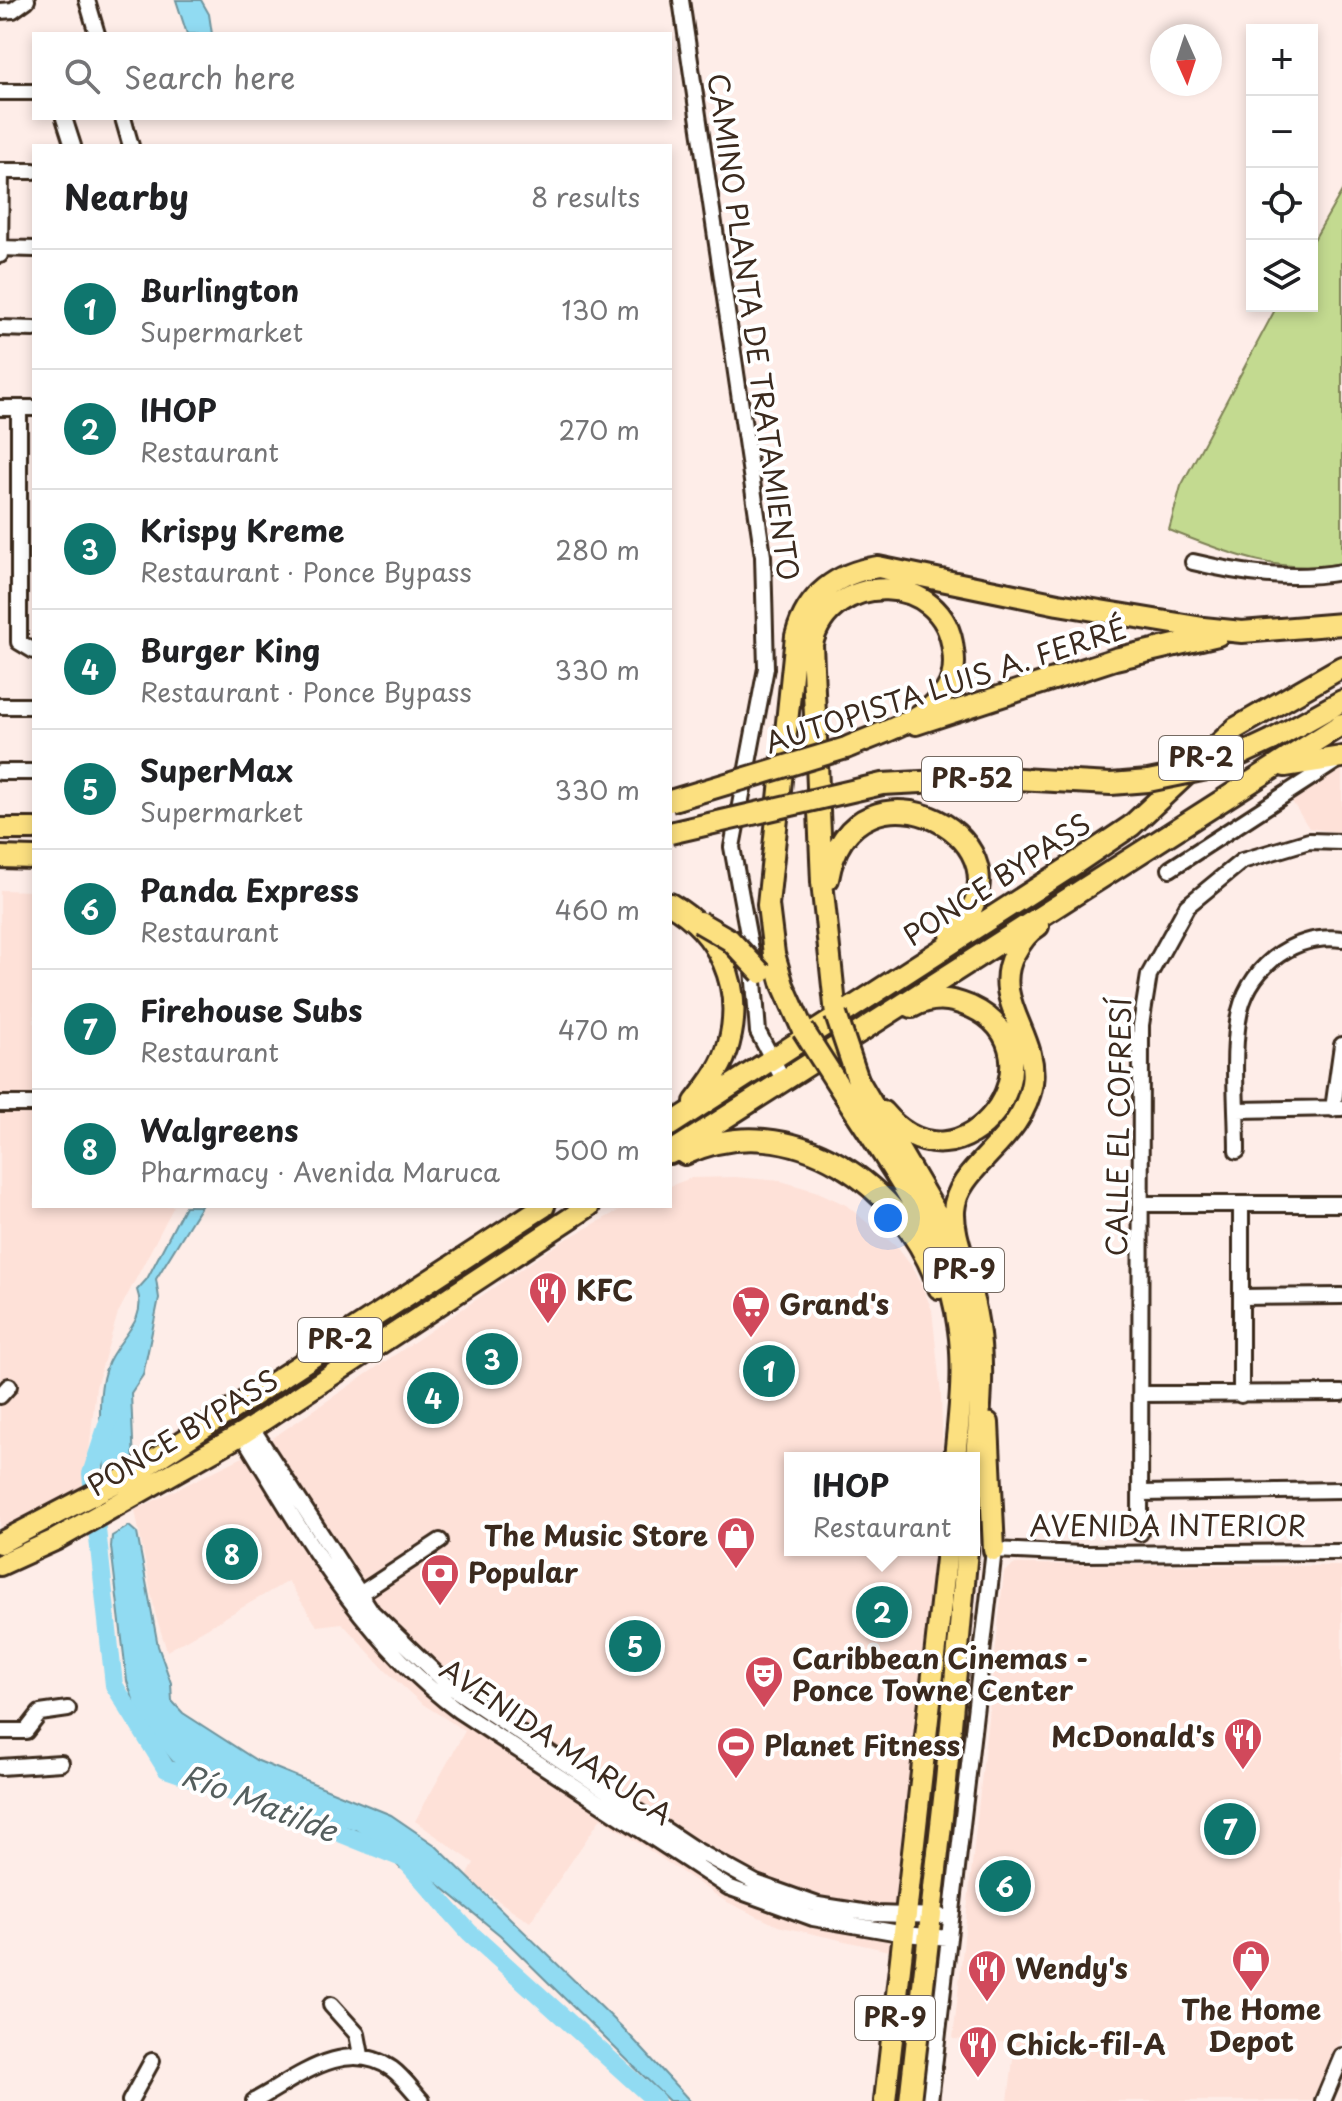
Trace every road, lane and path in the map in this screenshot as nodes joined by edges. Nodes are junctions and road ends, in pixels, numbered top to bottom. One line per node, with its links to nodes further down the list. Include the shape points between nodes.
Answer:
1 (27, 0): 4 (street)
2 (87, 0): 5 (street)
3 (681, 0): 53 (street, CAMINO PLANTA DE TRATAMIENTO, via 763,556 766,668 732,847 752,956 758,1032)
4 (0, 11)
5 (96, 32)
6 (0, 92): 7 (street)
7 (32, 92)
8 (65, 120): 10 (street)
9 (124, 120): 11 (street)
10 (72, 144)
11 (130, 144)
12 (0, 171): 13 (street); 14 (street)
13 (32, 171)
14 (0, 248): 15 (street); 16 (street)
15 (32, 249)
16 (0, 255)
17 (0, 328): 18 (street)
18 (32, 329)
19 (0, 408): 20 (street)
20 (26, 408): 25 (street, via 19,642)
21 (1193, 562): 22 (street, via 1253,576)
22 (1342, 572)
23 (1342, 624): 24 (highway)
24 (1242, 632): 31 (highway, AUTOPISTA LUIS A. FERRÉ / PR-52, via 1115,659); 51 (highway, via 1124,616 878,567 837,579 814,599 799,625 793,655 769,883 769,921 783,985)
25 (32, 650)
26 (1342, 667): 49 (highway, PONCE BYPASS / PR-2, via 1236,728 1131,826)
27 (1342, 701): 39 (highway, PR-52, bridge, via 1212,768 1148,781 1000,778 882,784)
28 (0, 706): 29 (street)
29 (32, 706)
30 (1342, 724): 35 (highway, PONCE BYPASS / PR-2)
31 (846, 748): 36 (highway, AUTOPISTA LUIS A. FERRÉ / PR-52, bridge); 45 (highway, via 915,717 946,691 952,676 953,645 947,626 937,611 907,591 854,593 830,610 814,634)
32 (1342, 757): 35 (highway); 43 (street)
33 (0, 772): 34 (street)
34 (32, 772)
35 (1262, 774): 47 (highway, PONCE BYPASS / PR-2)
36 (672, 800)
37 (0, 829): 38 (highway)
38 (32, 829)
39 (672, 833)
40 (1342, 842): 64 (street, CALLE EL COFRESÍ, via 1309,841 1242,861 1187,906 1179,920 1149,975 1141,1025)
41 (0, 857): 42 (highway)
42 (31, 858)
43 (1170, 869)
44 (672, 905): 46 (highway)
45 (824, 906): 49 (highway, via 834,857 860,824 902,810 941,820 969,847 977,887 966,919); 55 (highway, PR-9, bridge, via 830,986)
46 (699, 922): 51 (highway, bridge, via 750,959); 60 (highway, via 728,976 733,1010 729,1044 714,1076)
47 (1036, 923): 50 (highway, PONCE BYPASS); 69 (highway, via 1007,974 1009,1002 1033,1067 1028,1101 1010,1134 974,1171 955,1202)
48 (1342, 939): 59 (street, via 1299,942 1276,955 1256,976 1238,1019)
49 (926, 959): 53 (highway, PONCE BYPASS / PR-2)
50 (873, 1023): 54 (highway, PONCE BYPASS); 55 (highway, via 936,999 961,1002 993,1021 1006,1047 1011,1075 1003,1104 970,1135 943,1142 906,1133 872,1095)
51 (803, 1030): 55 (highway, PR-9, bridge)
52 (1342, 1045): 58 (street)
53 (771, 1058): 54 (street, CAMINO PLANTA DE TRATAMIENTO); 60 (highway, PONCE BYPASS / PR-2)
54 (784, 1081): 62 (highway, PONCE BYPASS)
55 (854, 1087): 69 (highway, PR-9, via 943,1223); 72 (highway, PR-9, via 933,1240)
56 (0, 1104): 57 (street)
57 (32, 1104)
58 (1337, 1108): 59 (street)
59 (1237, 1110): 61 (street)
60 (678, 1120)
61 (1237, 1151)
62 (672, 1152)
63 (672, 1159): 72 (highway, via 695,1149 749,1140 794,1145 840,1163 901,1217)
64 (1142, 1204): 66 (street); 75 (street, CALLE EL COFRESÍ)
65 (1342, 1204): 66 (street)
66 (1241, 1206): 71 (street)
67 (541, 1208): 80 (highway, PONCE BYPASS / PR-2)
68 (586, 1208): 77 (highway, PONCE BYPASS / PR-2)
69 (972, 1295): 73 (highway, PR-9)
70 (1342, 1296): 71 (street)
71 (1242, 1297): 76 (street)
72 (959, 1327): 78 (highway, PR-9, via 962,1386)
73 (982, 1372): 79 (highway, PR-9); 87 (highway)
74 (1342, 1393): 76 (street)
75 (1141, 1394): 76 (street); 82 (street, CALLE EL COFRESÍ)
76 (1241, 1395)
77 (247, 1431): 80 (highway, PONCE BYPASS / PR-2); 92 (street, AVENIDA MARUCA); 98 (street, AVENIDA MARUCA, via 350,1600 384,1645 429,1689 728,1887 813,1918)
78 (956, 1452)
79 (976, 1452)
80 (140, 1481): 83 (highway, PONCE BYPASS / PR-2)
81 (1342, 1490): 82 (street)
82 (1141, 1493): 84 (street, CALLE EL COFRESÍ)
83 (68, 1522): 86 (highway, PONCE BYPASS / PR-2); 91 (highway, PONCE BYPASS / PR-2)
84 (1140, 1533)
85 (440, 1541): 92 (street)
86 (0, 1543)
87 (994, 1550): 88 (street, AVENIDA INTERIOR); 97 (street)
88 (1342, 1552)
89 (946, 1556): 98 (highway, PR-9)
90 (967, 1556): 97 (highway, PR-9)
91 (0, 1565)
92 (361, 1593): 98 (street, AVENIDA MARUCA, via 395,1636 449,1686 710,1859 756,1883 818,1905)
93 (68, 1709): 94 (street, via 40,1713 26,1731)
94 (0, 1731)
95 (61, 1763): 96 (street)
96 (0, 1767)
97 (942, 1916): 98 (street, AVENIDA MARUCA); 99 (highway, PR-9)
98 (906, 1925): 99 (street, AVENIDA MARUCA); 107 (highway, PR-9)
99 (940, 1937): 108 (highway, PR-9); 109 (street)
100 (315, 2012): 101 (street, via 334,2001 357,2034)
101 (361, 2055): 105 (street, via 327,2061); 106 (street, via 392,2069)
102 (1342, 2056): 110 (street)
103 (152, 2061): 104 (street)
104 (133, 2100)
105 (254, 2101)
106 (422, 2101)
107 (885, 2101)
108 (910, 2101)
109 (930, 2101)
110 (1323, 2101)

